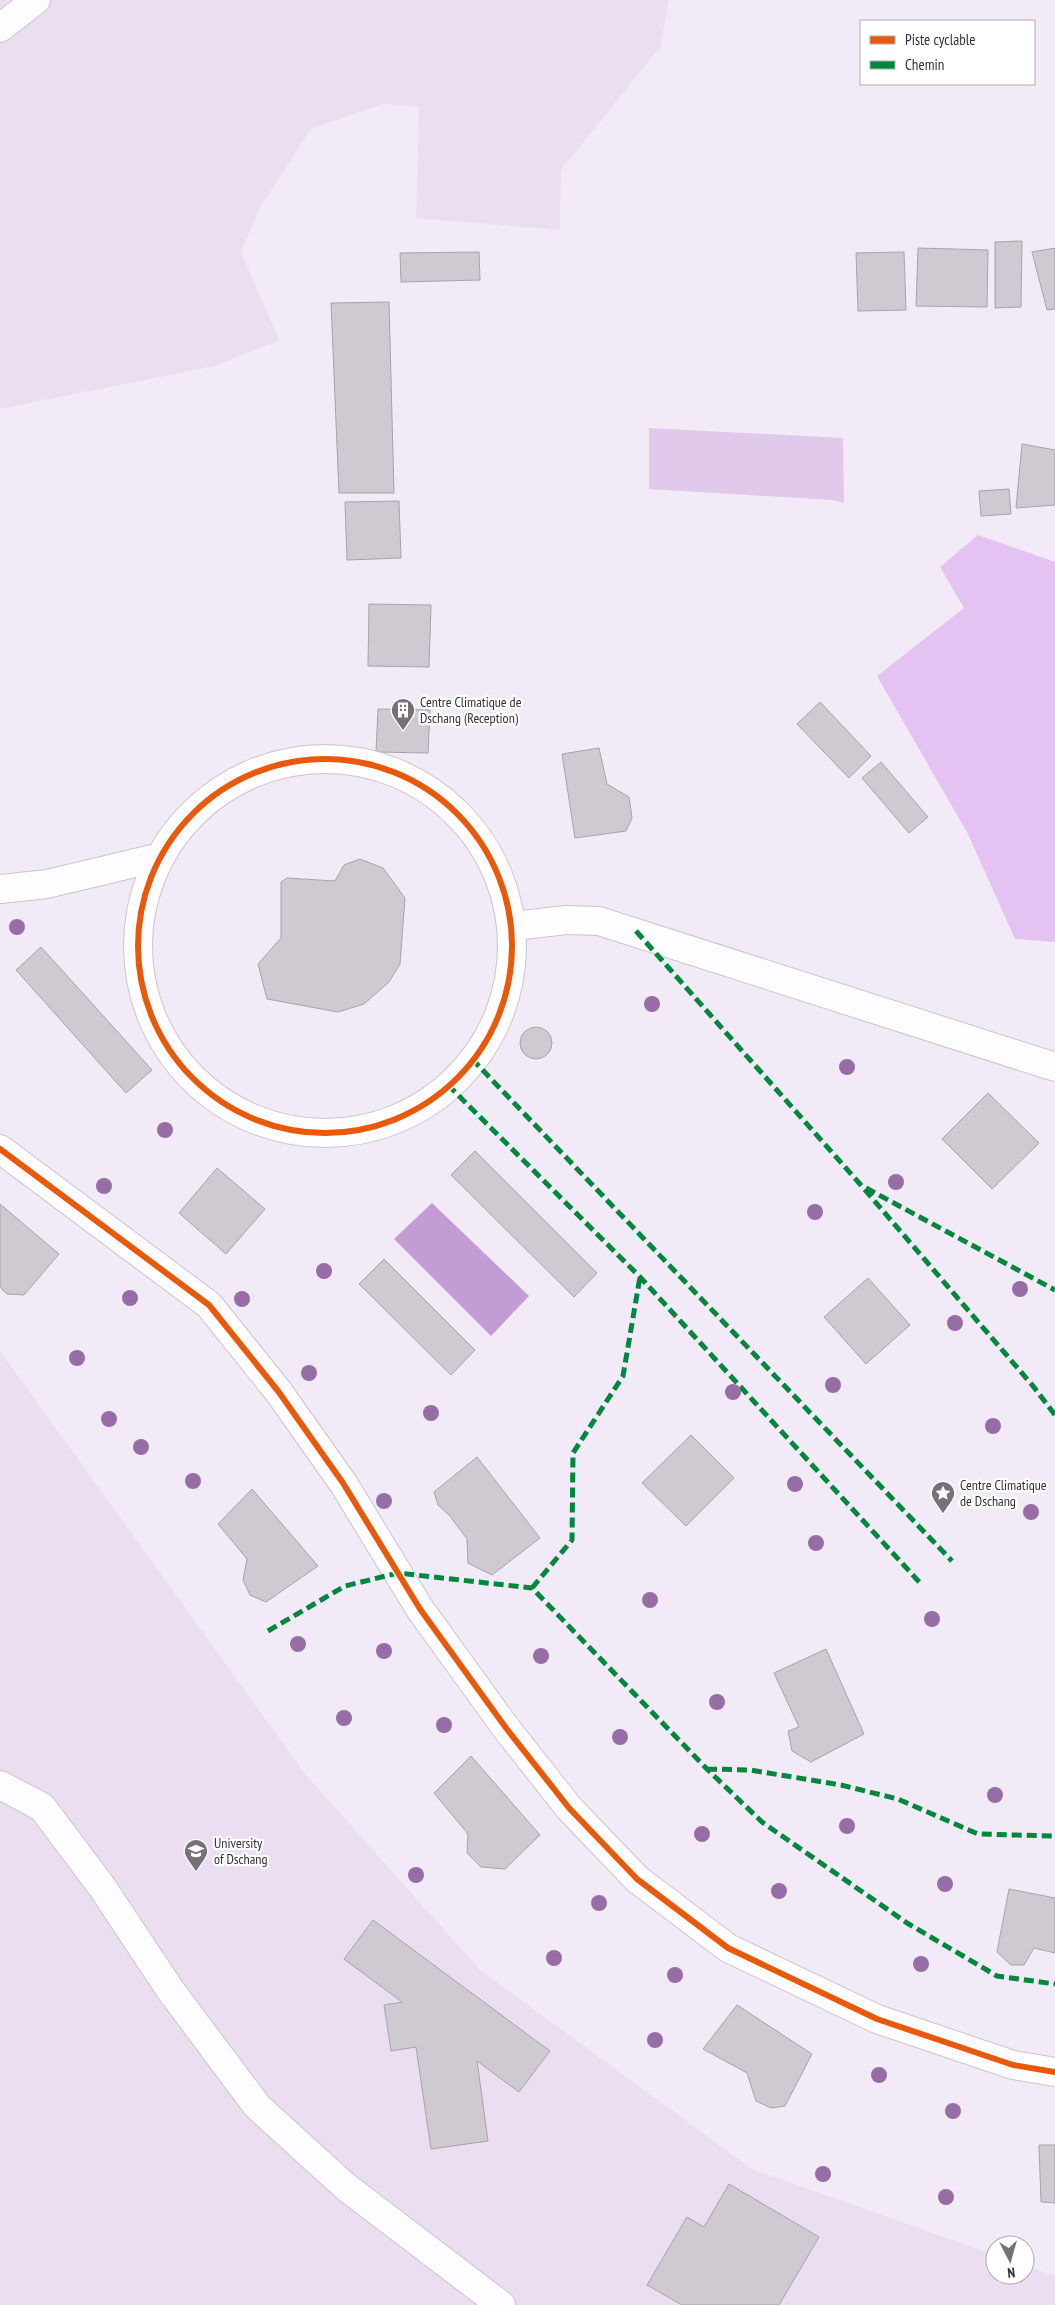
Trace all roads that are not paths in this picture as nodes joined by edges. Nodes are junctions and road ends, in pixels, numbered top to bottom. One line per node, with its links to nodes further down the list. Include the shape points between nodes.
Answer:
1 (36, 0): 2 (street)
2 (0, 28)
3 (160, 857): 4 (street, via 47,884); 5 (street, via 179,826 214,793 258,771 306,758 355,763 402,774 443,800 478,835 502,874); 5 (street, via 152,869 139,917 137,966 150,1012 171,1057 205,1090 248,1118 297,1131 345,1133 395,1120 436,1098 472,1059 496,1023 509,973)
4 (0, 889)
5 (514, 926): 6 (street, via 566,920 599,921)
6 (1055, 1067)
7 (0, 1150): 9 (street, via 210,1305 278,1391 343,1483 420,1609 506,1728 569,1808 637,1880 728,1948 877,2019 1013,2065)
8 (0, 1785): 10 (street, via 42,1807 102,1887 171,1991 257,2106 346,2187)
9 (1055, 2072)
10 (501, 2305)

